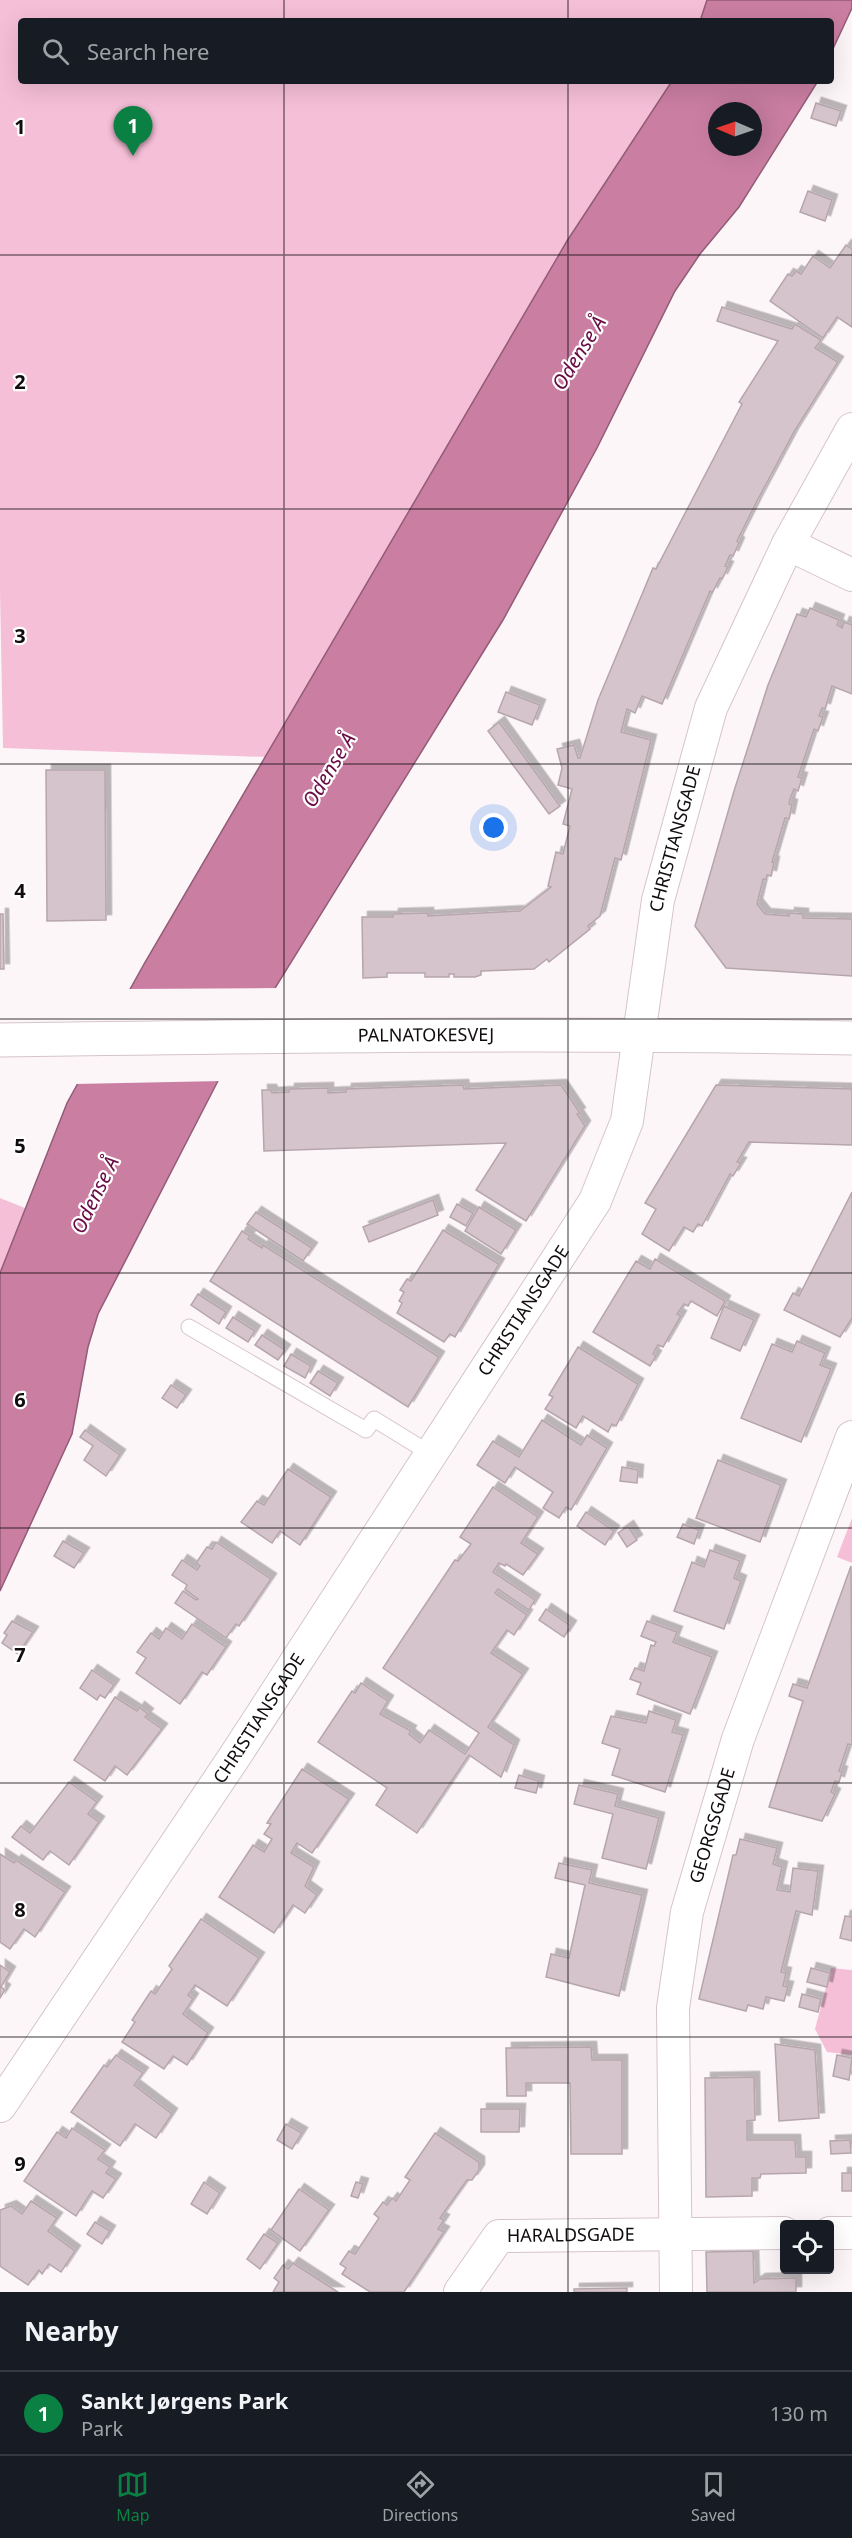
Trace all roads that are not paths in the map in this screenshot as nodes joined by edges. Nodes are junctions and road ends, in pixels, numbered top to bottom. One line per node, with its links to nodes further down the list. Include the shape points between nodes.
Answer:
1 (852, 429): 2 (street, CHRISTIANSGADE)
2 (788, 544): 3 (street); 4 (street, CHRISTIANSGADE, via 711,708 658,900)
3 (852, 575)
4 (637, 1034): 5 (main road, PALNATOKESVEJ); 6 (main road, PALNATOKESVEJ); 9 (street, CHRISTIANSGADE, via 627,1121 595,1201)
5 (852, 1038)
6 (0, 1040)
7 (189, 1327): 9 (lane, via 366,1430 374,1419)
8 (852, 1437): 14 (street, GEORGSGADE, via 738,1739 687,1912 673,2008)
9 (431, 1454): 10 (street, CHRISTIANSGADE, via 235,1756)
10 (0, 2106)
11 (780, 2233): 14 (street)
12 (834, 2233): 13 (street)
13 (852, 2233)
14 (675, 2234): 15 (street, HARALDSGADE, via 498,2236); 16 (street, GEORGSGADE)
15 (460, 2292)
16 (676, 2292)

